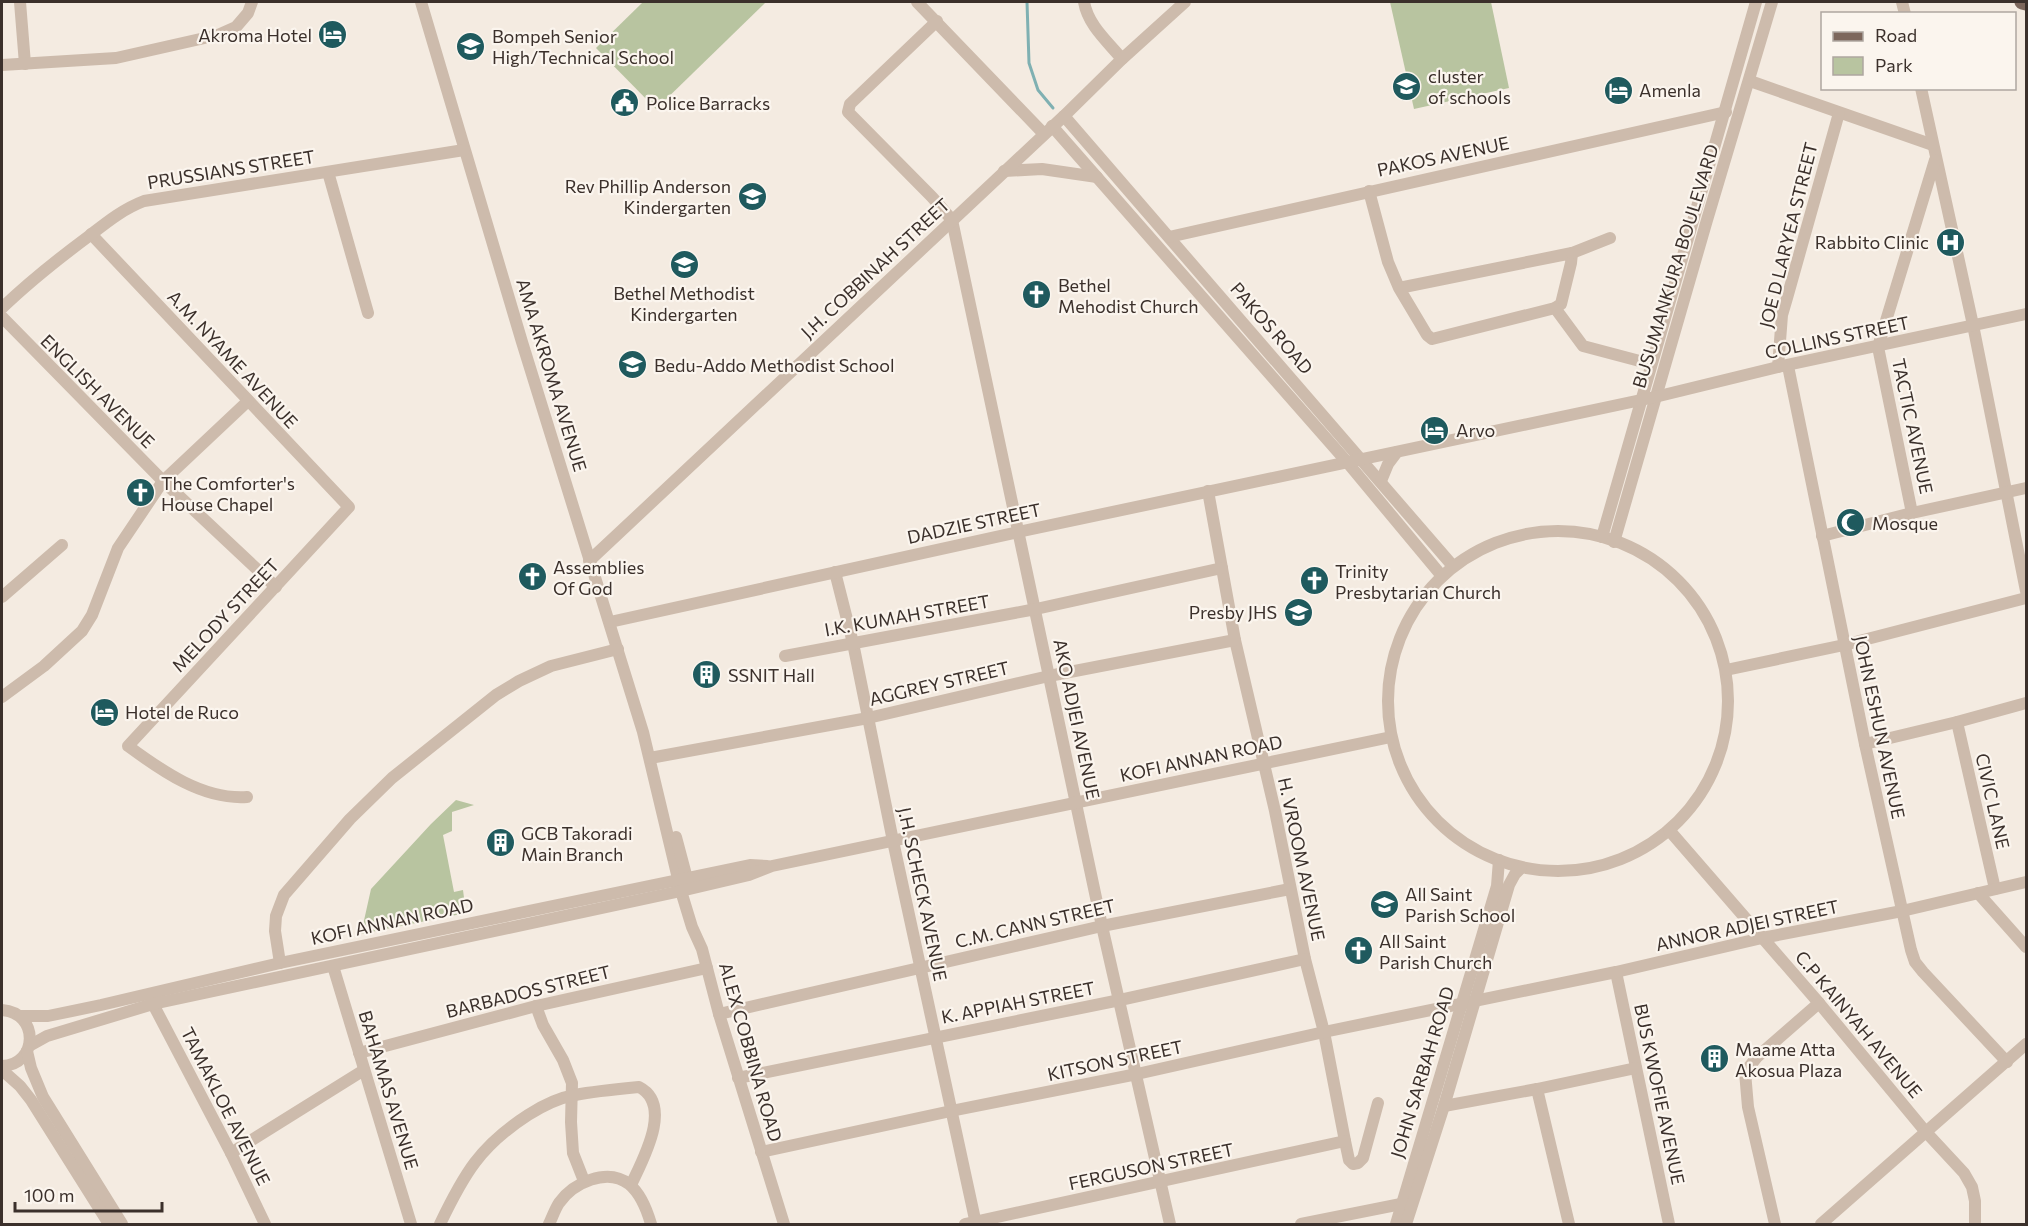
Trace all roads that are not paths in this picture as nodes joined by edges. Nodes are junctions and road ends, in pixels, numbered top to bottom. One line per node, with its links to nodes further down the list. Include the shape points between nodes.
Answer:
1 (20, 2): 13 (street)
2 (252, 2): 13 (street, via 236,27 218,35 116,58)
3 (421, 2): 21 (street, AMA AKROMA AVENUE)
4 (918, 2): 11 (street, PAKOS ROAD)
5 (1084, 2): 12 (street, via 1086,14)
6 (1185, 2): 12 (street, J.H. COBBINAH STREET)
7 (1756, 2): 17 (street, BUSUMANKURA BOULEVARD)
8 (1772, 2): 15 (street, BUSUMANKURA BOULEVARD)
9 (2022, 2): 10 (main road)
10 (2026, 3)
11 (936, 21): 20 (street, PAKOS ROAD); 27 (street, via 850,104 848,112)
12 (1122, 59): 19 (street, J.H. COBBINAH STREET)
13 (25, 64): 14 (street)
14 (2, 65)
15 (1750, 81): 18 (street); 42 (street, BUSUMANKURA BOULEVARD)
16 (1921, 90): 22 (street)
17 (1726, 112): 26 (street, PAKOS AVENUE); 40 (street, BUSUMANKURA BOULEVARD)
18 (1839, 113): 22 (street); 41 (street, JOE D LARYEA STREET, via 1786,298 1781,327)
19 (1064, 116): 20 (street, J.H. COBBINAH STREET); 29 (street, PAKOS ROAD)
20 (1048, 130): 23 (street, J.H. COBBINAH STREET); 25 (street, PAKOS ROAD)
21 (464, 150): 24 (street, PRUSSIANS STREET); 59 (street, AMA AKROMA AVENUE)
22 (1934, 151): 38 (street); 39 (street)
23 (1004, 171): 25 (street, via 1042,169); 27 (street, J.H. COBBINAH STREET)
24 (328, 172): 28 (street, PRUSSIANS STREET, via 144,201); 35 (street)
25 (1097, 177): 47 (street, PAKOS ROAD)
26 (1369, 191): 29 (street, PAKOS AVENUE); 32 (street, via 1385,254)
27 (952, 220): 55 (street, AKO ADJEI AVENUE); 59 (street, J.H. COBBINAH STREET)
28 (91, 234): 33 (street, PRUSSIANS STREET); 44 (street, A.M. NYAME AVENUE)
29 (1169, 237): 46 (street, PAKOS ROAD)
30 (1610, 238): 31 (street)
31 (1572, 253): 32 (street); 34 (street, via 1564,300)
32 (1399, 288): 34 (street, via 1432,339)
33 (2, 308)
34 (1555, 308): 40 (street, via 1583,346)
35 (368, 313)
36 (2026, 314): 38 (street, COLLINS STREET)
37 (2, 317): 48 (street, ENGLISH AVENUE)
38 (1973, 326): 39 (street, COLLINS STREET); 52 (street)
39 (1878, 347): 41 (street, COLLINS STREET); 54 (street, TACTIC AVENUE)
40 (1651, 364): 43 (street, BUSUMANKURA BOULEVARD)
41 (1783, 366): 42 (street, COLLINS STREET); 56 (street, JOHN ESHUN AVENUE)
42 (1655, 397): 43 (street); 57 (street, BUSUMANKURA BOULEVARD)
43 (1640, 400): 45 (street); 57 (street, BUSUMANKURA BOULEVARD)
44 (248, 401): 48 (street); 53 (street, A.M. NYAME AVENUE)
45 (1396, 452): 46 (street); 49 (street)
46 (1362, 459): 47 (street); 49 (street, PAKOS ROAD)
47 (1347, 462): 51 (street, DADZIE STREET); 63 (street, PAKOS ROAD)
48 (163, 481): 64 (street, ENGLISH AVENUE); 77 (street, via 118,548 82,631)
49 (1381, 481): 60 (street, PAKOS ROAD)
50 (2026, 488): 52 (street)
51 (1208, 491): 55 (street, DADZIE STREET); 61 (street, H. VROOM AVENUE)
52 (2008, 492): 54 (street); 65 (street)
53 (349, 507): 64 (street, MELODY STREET)
54 (1912, 513): 56 (street)
55 (1018, 532): 62 (street, DADZIE STREET); 68 (street, AKO ADJEI AVENUE)
56 (1822, 536): 72 (street, JOHN ESHUN AVENUE)
57 (1608, 539): 60 (street, via 1550,532 1499,542); 75 (street, via 1646,555 1683,585 1711,625)
58 (62, 545): 66 (street)
59 (589, 561): 69 (street, AMA AKROMA AVENUE)
60 (1452, 565): 63 (street)
61 (1222, 568): 68 (street, I.K. KUMAH STREET); 70 (street, H. VROOM AVENUE)
62 (835, 572): 69 (street, DADZIE STREET); 71 (street, J.H. SCHECK AVENUE)
63 (1441, 575): 81 (street, via 1405,628 1392,665 1388,704)
64 (276, 588): 85 (street, MELODY STREET, via 128,746 181,782 231,797)
65 (2026, 591)
66 (2, 597)
67 (2026, 598): 72 (street)
68 (1036, 609): 71 (street, I.K. KUMAH STREET); 76 (street, AKO ADJEI AVENUE)
69 (610, 622): 73 (street, AMA AKROMA AVENUE)
70 (1235, 640): 76 (street, AGGREY STREET); 84 (street, H. VROOM AVENUE)
71 (853, 642): 74 (street, I.K. KUMAH STREET); 79 (street, J.H. SCHECK AVENUE)
72 (1844, 645): 75 (street); 82 (street, JOHN ESHUN AVENUE)
73 (618, 649): 83 (street, AMA AKROMA AVENUE); 101 (street, via 551,666 519,681 392,778 350,819 284,895 276,923)
74 (785, 656)
75 (1726, 670): 87 (street, via 1728,714 1718,758 1698,797)
76 (1049, 676): 79 (street, AGGREY STREET); 86 (street, AKO ADJEI AVENUE)
77 (2, 697)
78 (2026, 703): 80 (street)
79 (868, 718): 83 (street, AGGREY STREET); 88 (street, J.H. SCHECK AVENUE)
80 (1957, 722): 82 (street); 94 (street, CIVIC LANE)
81 (1391, 737): 84 (street, KOFI ANNAN ROAD); 89 (street, via 1408,784 1434,819 1468,847)
82 (1865, 744): 96 (street, JOHN ESHUN AVENUE)
83 (650, 758): 92 (street, AMA AKROMA AVENUE, via 660,775)
84 (1263, 763): 86 (street, KOFI ANNAN ROAD); 93 (street, H. VROOM AVENUE)
85 (247, 797)
86 (1077, 803): 88 (street, KOFI ANNAN ROAD); 97 (street, AKO ADJEI AVENUE)
87 (1669, 830): 90 (street, via 1641,850 1609,864 1576,871); 98 (street, C.P KAINYAH AVENUE)
88 (892, 841): 92 (street, KOFI ANNAN ROAD, via 772,866 749,875); 104 (street, J.H. SCHECK AVENUE)
89 (1499, 861): 90 (street); 110 (street, JOHN SARBAH ROAD, via 1497,886)
90 (1521, 868): 107 (street, JOHN SARBAH ROAD, via 1509,885)
91 (2026, 882): 94 (street, ANNOR ADJEI STREET)
92 (684, 885): 101 (street, KOFI ANNAN ROAD); 102 (street, KOFI ANNAN ROAD); 103 (street, ALEX COBBINA ROAD, via 692,927)
93 (1290, 889): 97 (street, C.M. CANN STREET); 100 (street, H. VROOM AVENUE)
94 (1995, 889): 95 (street, ANNOR ADJEI STREET)
95 (1978, 893): 96 (street, ANNOR ADJEI STREET); 99 (street)
96 (1902, 911): 98 (street, ANNOR ADJEI STREET); 120 (street, JOHN ESHUN AVENUE, via 1916,962)
97 (1102, 926): 104 (street, C.M. CANN STREET); 106 (street, AKO ADJEI AVENUE)
98 (1762, 938): 105 (street, ANNOR ADJEI STREET); 108 (street, C.P KAINYAH AVENUE)
99 (2026, 947)
100 (1305, 959): 106 (street, K. APPIAH STREET); 115 (street, H. VROOM AVENUE)
101 (280, 963): 114 (street, KOFI ANNAN ROAD, via 101,1005 48,1016)
102 (333, 966): 109 (street, KOFI ANNAN ROAD); 119 (street, BAHAMAS AVENUE)
103 (707, 968): 111 (street, BARBADOS STREET); 113 (street, ALEX COBBINA ROAD)
104 (920, 968): 113 (street, C.M. CANN STREET); 116 (street, J.H. SCHECK AVENUE)
105 (1616, 972): 107 (street, ANNOR ADJEI STREET); 122 (street, BUS KWOFIE AVENUE)
106 (1120, 1000): 116 (street, K. APPIAH STREET); 124 (street, AKO ADJEI AVENUE)
107 (1475, 1001): 110 (street, KITSON STREET); 129 (street, JOHN SARBAH ROAD)
108 (1819, 1003): 131 (street, C.P KAINYAH AVENUE); 154 (street, via 1745,1072 1748,1107)
109 (153, 1004): 118 (street, KOFI ANNAN ROAD, via 47,1036); 134 (street, TAMAKLOE AVENUE)
110 (1461, 1005): 115 (street, KITSON STREET); 138 (street, JOHN SARBAH ROAD)
111 (536, 1006): 119 (street, BARBADOS STREET); 127 (street, via 563,1060)
112 (3, 1009): 114 (street)
113 (719, 1014): 125 (street, ALEX COBBINA ROAD)
114 (20, 1017): 118 (street, via 29,1030)
115 (1324, 1032): 124 (street, KITSON STREET); 132 (street, H. VROOM AVENUE)
116 (936, 1038): 125 (street, K. APPIAH STREET); 130 (street, J.H. SCHECK AVENUE)
117 (2026, 1044): 120 (street)
118 (28, 1048): 121 (street, KOFI ANNAN ROAD, via 15,1063); 140 (street, via 30,1068 43,1097)
119 (359, 1053): 123 (street, BAHAMAS AVENUE)
120 (2007, 1062): 131 (street)
121 (2, 1068): 139 (street, via 31,1100)
122 (1636, 1068): 126 (street); 153 (street, BUS KWOFIE AVENUE)
123 (364, 1070): 134 (street); 142 (street, BAHAMAS AVENUE)
124 (1137, 1074): 130 (street, KITSON STREET); 136 (street, AKO ADJEI AVENUE)
125 (738, 1078): 133 (street, ALEX COBBINA ROAD)
126 (1537, 1089): 129 (street); 152 (street)
127 (573, 1095): 135 (street, via 573,1153); 137 (street, via 639,1087 646,1090 655,1118 652,1137); 143 (street, via 542,1107 491,1143 455,1191)
128 (1378, 1104): 132 (street, H. VROOM AVENUE, via 1363,1158 1358,1163 1350,1160)
129 (1444, 1106): 151 (street, JOHN SARBAH ROAD)
130 (951, 1111): 133 (street, KITSON STREET); 147 (street, J.H. SCHECK AVENUE)
131 (1925, 1131): 155 (street); 156 (street, C.P KAINYAH AVENUE, via 1972,1187)
132 (1345, 1141): 136 (street, FERGUSON STREET)
133 (761, 1152): 146 (street, ALEX COBBINA ROAD)
134 (231, 1153): 141 (street, TAMAKLOE AVENUE)
135 (584, 1181): 137 (street, via 609,1176); 144 (street, via 560,1202)
136 (1161, 1182): 147 (street, FERGUSON STREET); 148 (street, AKO ADJEI AVENUE)
137 (631, 1185): 145 (street, via 645,1204)
138 (1401, 1204): 149 (street); 150 (street, JOHN SARBAH ROAD)
139 (109, 1224)
140 (122, 1224)
141 (265, 1224)
142 (411, 1224)
143 (440, 1224)
144 (549, 1224)
145 (651, 1224)
146 (784, 1224)
147 (972, 1224)
148 (1170, 1224)
149 (1301, 1224)
150 (1396, 1224)
151 (1406, 1224)
152 (1569, 1224)
153 (1669, 1224)
154 (1775, 1224)
155 (1821, 1224)
156 (1975, 1224)

